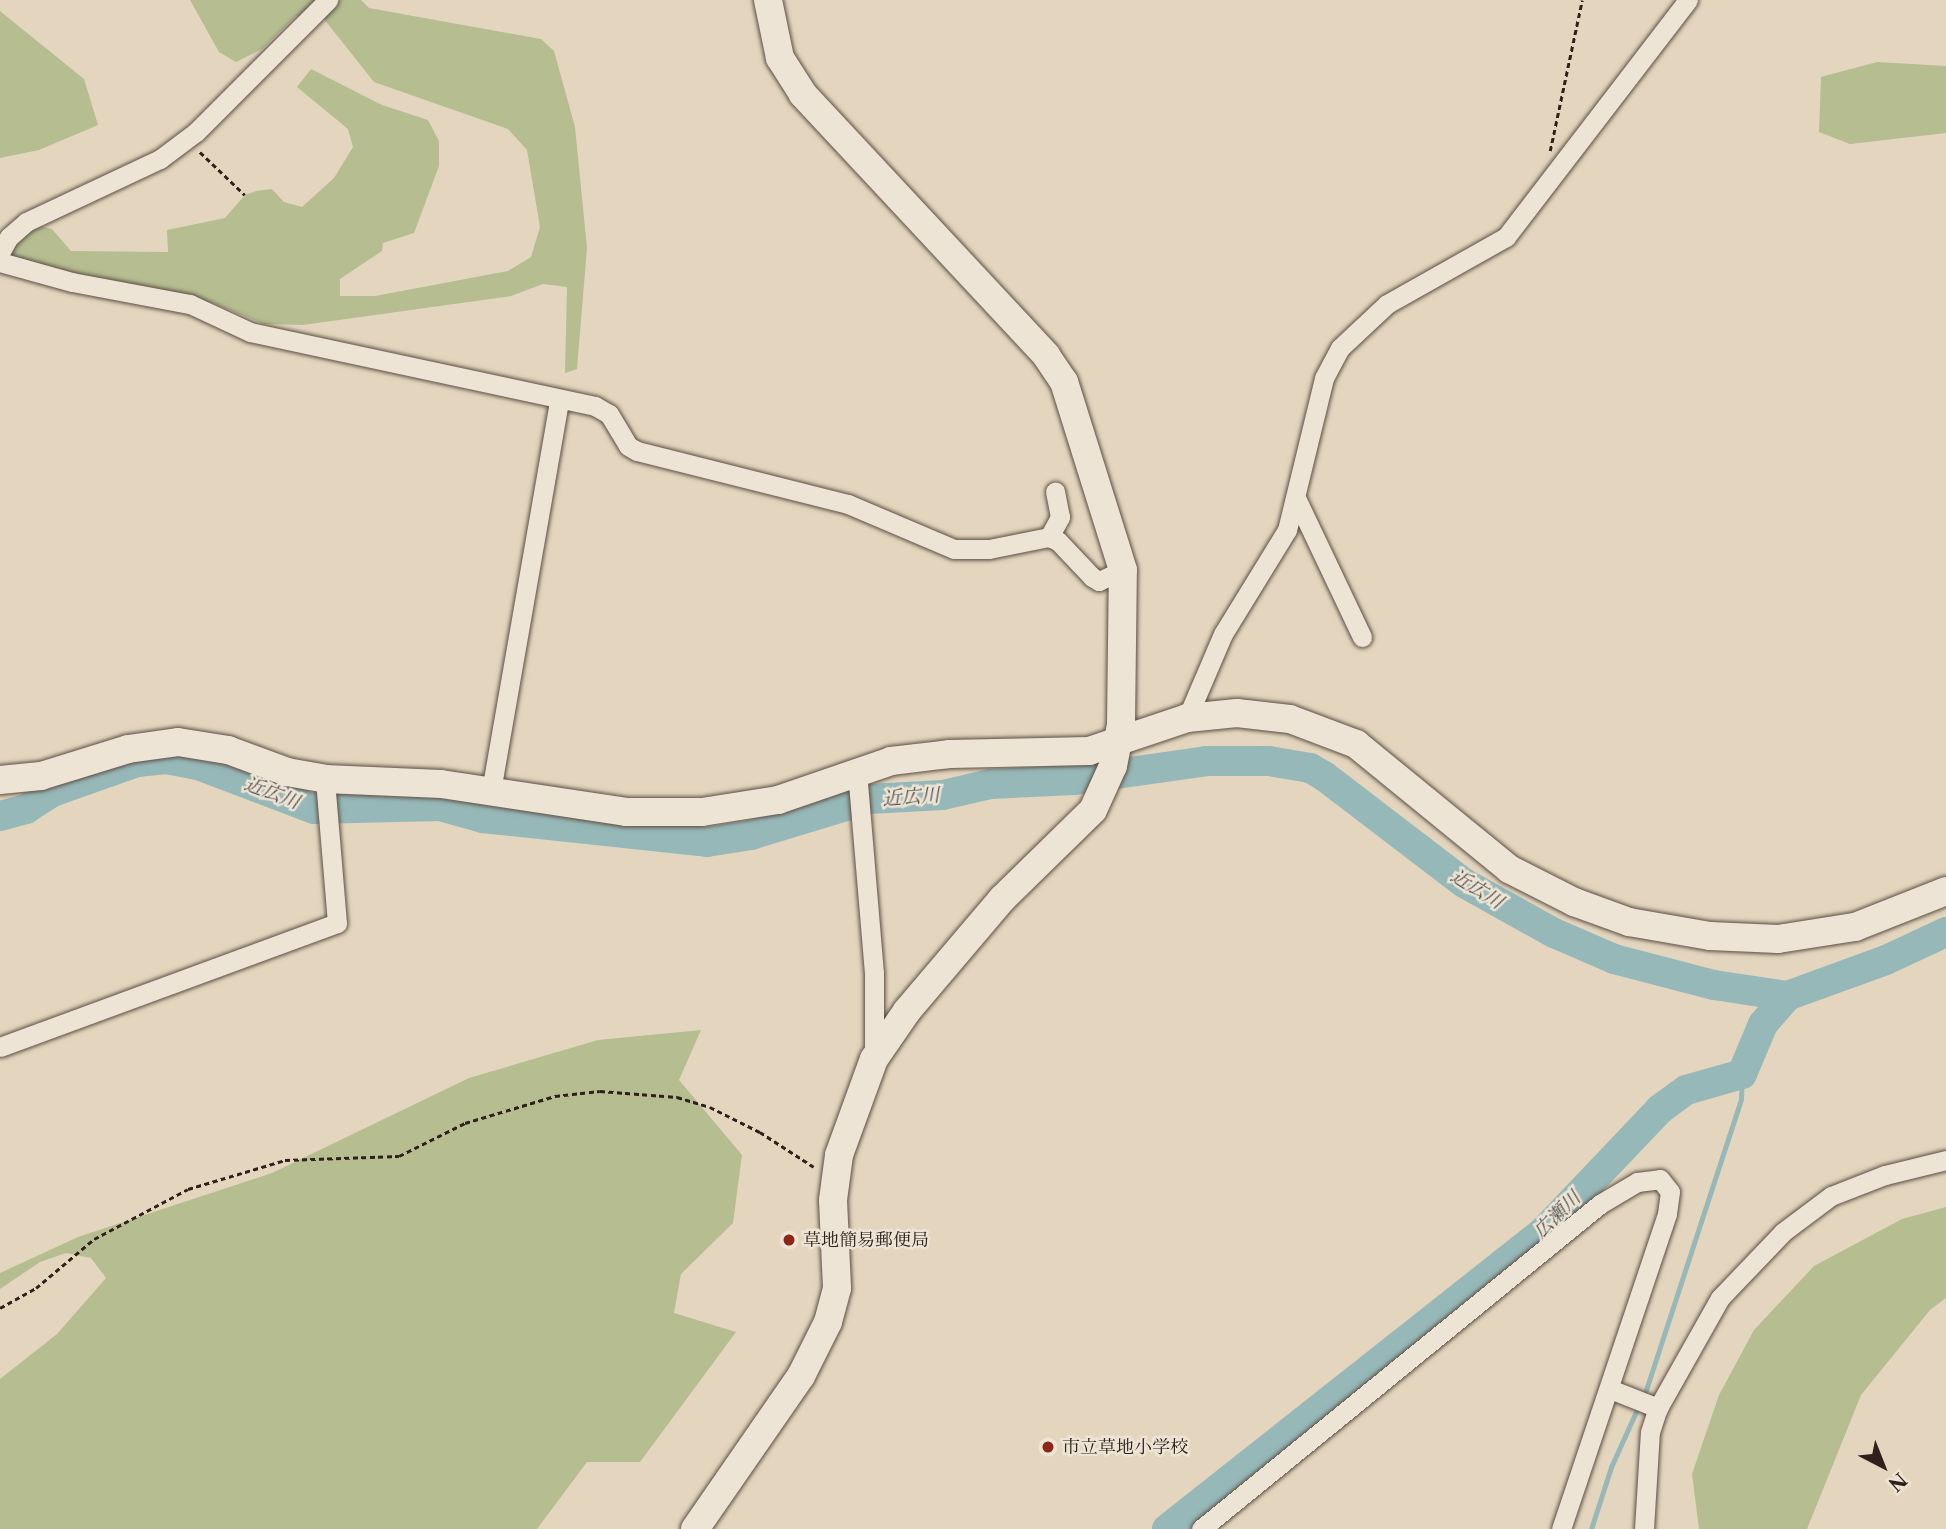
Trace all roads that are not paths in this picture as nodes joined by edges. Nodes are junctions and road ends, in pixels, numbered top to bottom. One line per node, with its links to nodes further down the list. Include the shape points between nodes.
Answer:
1 (328, 0): 4 (street, via 188,138 137,171 26,222)
2 (768, 0): 10 (street, via 780,58 803,94 1065,382)
3 (1688, 0): 8 (street, via 1552,182 1496,247 1387,304 1340,348 1324,378)
4 (0, 253)
5 (0, 262): 6 (street, via 72,282 190,303 250,332 482,379)
6 (559, 400): 9 (street, via 604,409 628,446 637,451 848,504 954,549 989,550); 17 (street)
7 (1055, 491): 9 (street, via 1060,517)
8 (1296, 498): 11 (street); 12 (street, via 1287,530 1223,634)
9 (1048, 537): 10 (street, via 1058,541 1092,578 1099,580)
10 (1123, 570): 13 (street)
11 (1362, 637)
12 (1187, 718): 13 (street); 18 (street, via 1260,715 1290,719 1337,735 1381,761 1509,869 1574,902 1647,926 1710,936 1799,936 1855,927)
13 (1119, 742): 15 (street, via 1080,752 921,756); 20 (street, via 1093,810 993,909 907,1011)
14 (0, 780): 16 (street, via 41,776 128,749 178,743 228,750)
15 (859, 780): 17 (street, via 702,812 605,810); 20 (street)
16 (325, 786): 17 (street, via 441,784); 19 (street, via 337,923)
17 (491, 791)
18 (1946, 891)
19 (0, 1047)
20 (874, 1059): 24 (street, via 849,1124 835,1180 837,1288 828,1322 801,1376)
21 (1946, 1160): 23 (street, via 1857,1184 1805,1213 1720,1298)
22 (1610, 1389): 23 (street); 25 (street, via 1670,1202 1667,1184 1660,1179 1637,1182 1600,1204); 26 (street)
23 (1658, 1408): 27 (street, via 1650,1433)
24 (695, 1529)
25 (1200, 1529)
26 (1561, 1529)
27 (1644, 1529)

